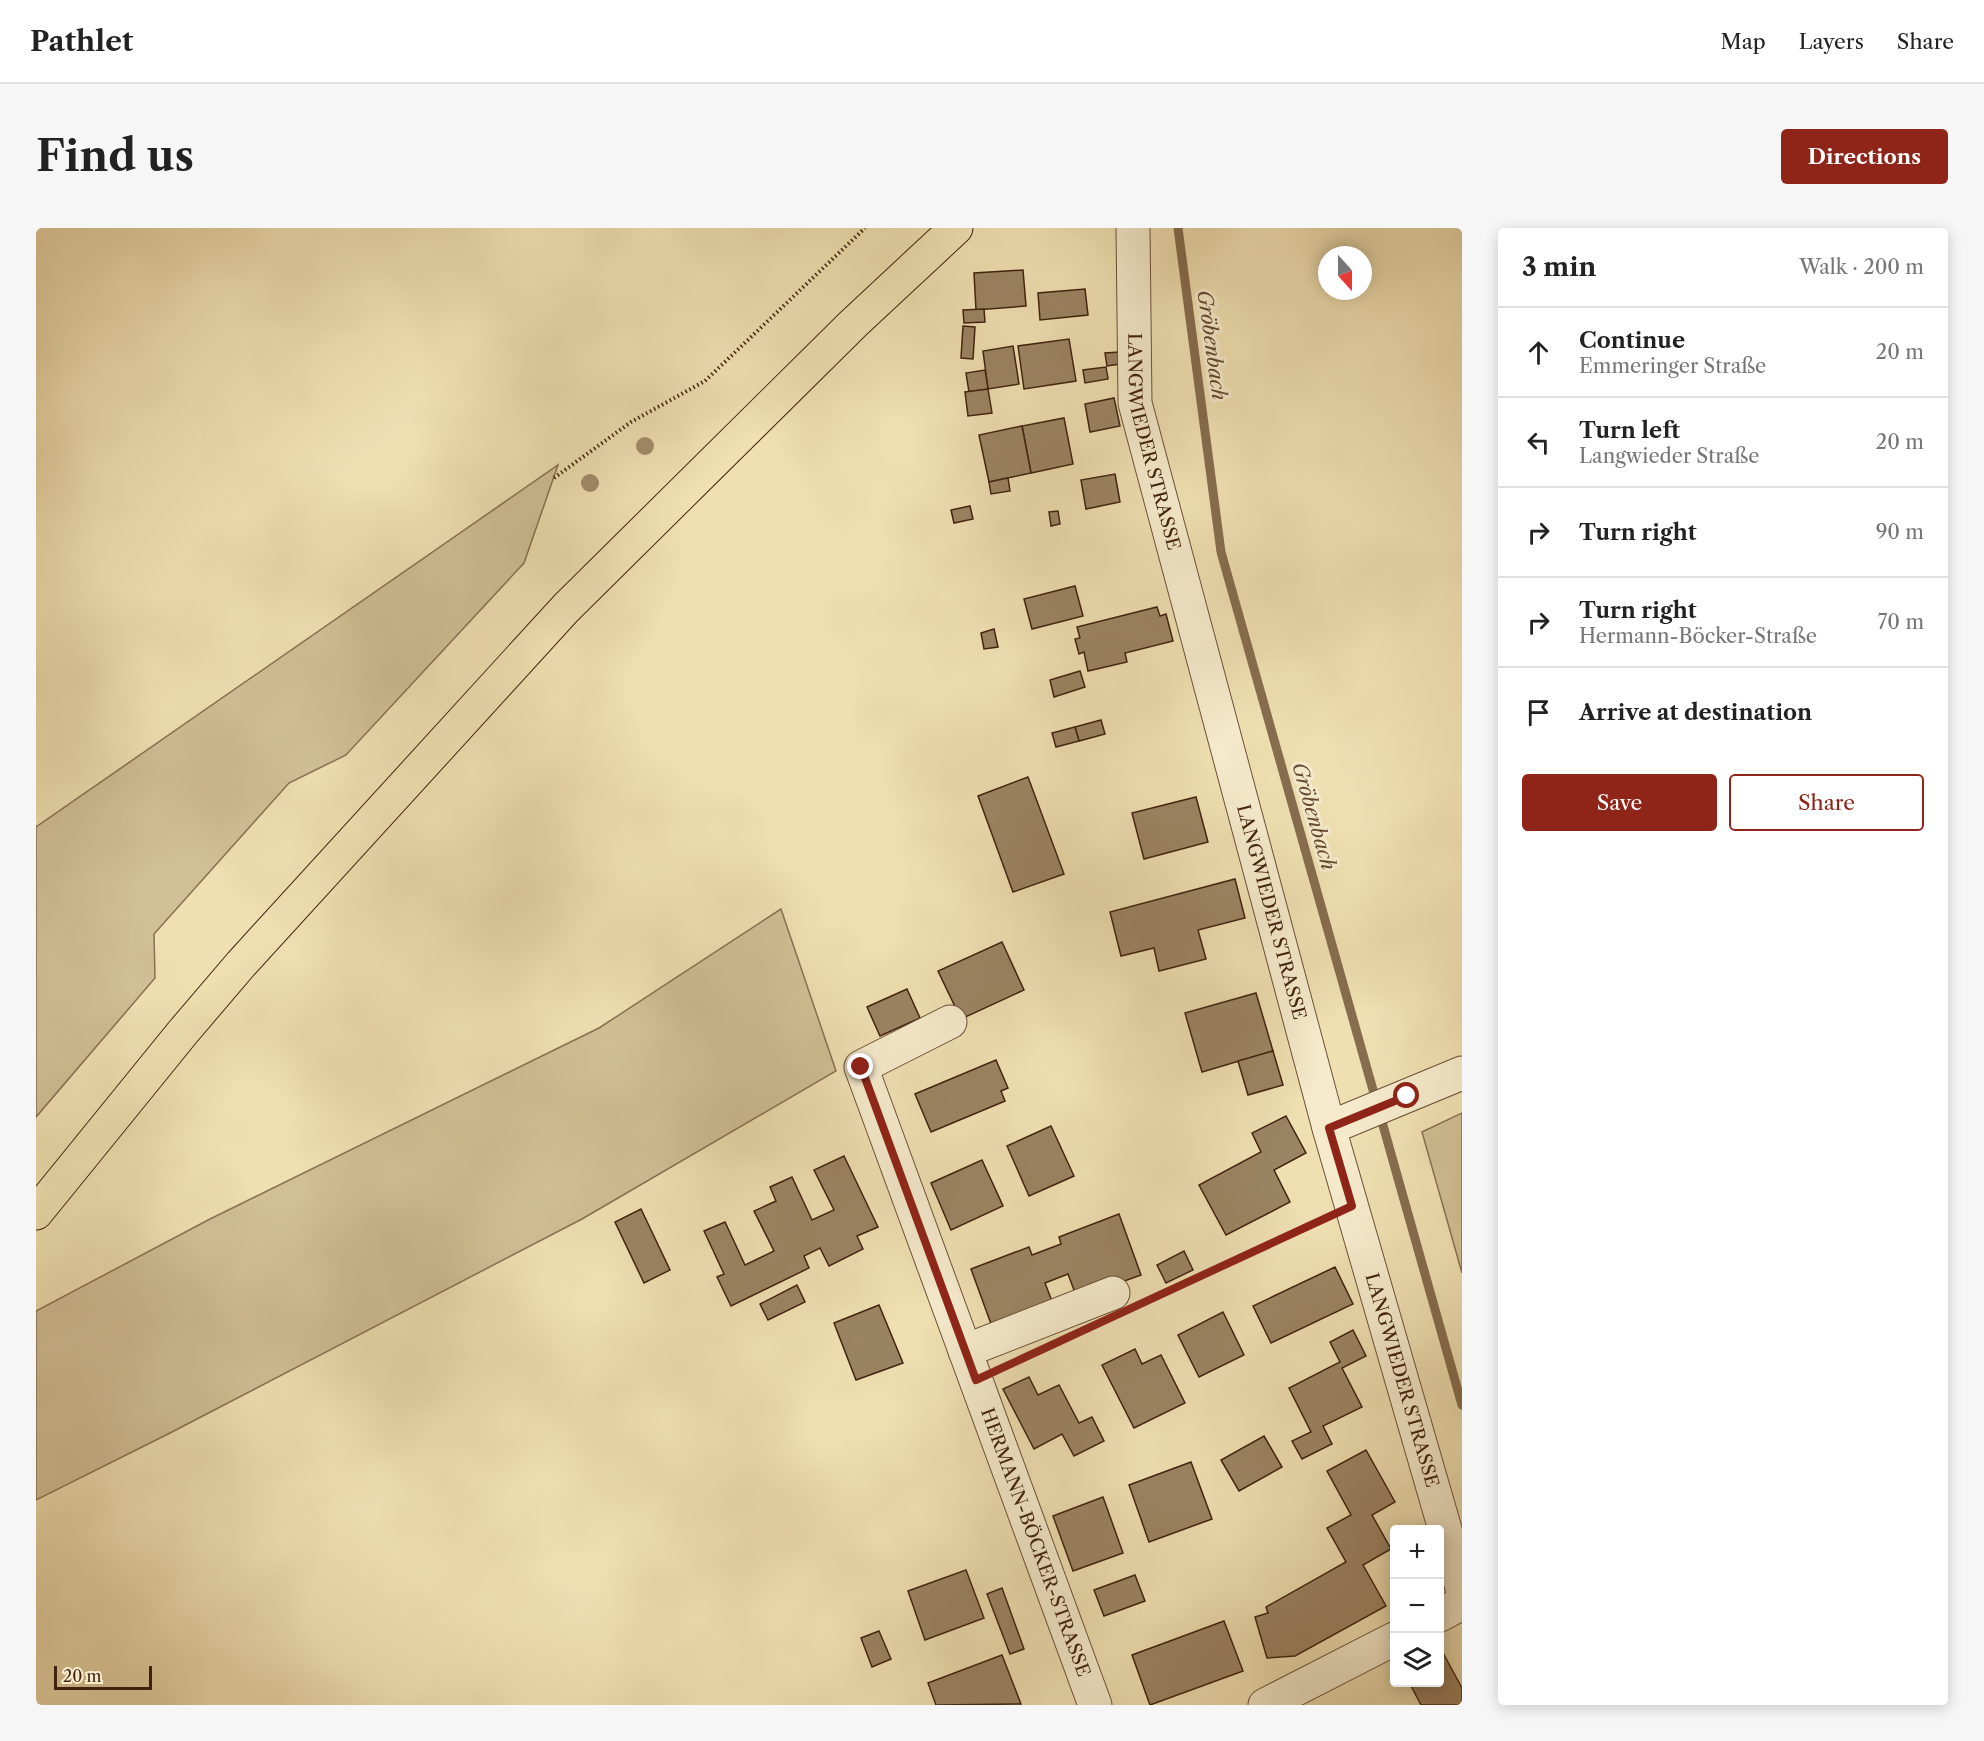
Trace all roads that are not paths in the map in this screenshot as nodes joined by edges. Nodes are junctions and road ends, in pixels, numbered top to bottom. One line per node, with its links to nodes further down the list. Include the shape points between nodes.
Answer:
1 (956, 228): 6 (highway, via 566,608 241,963)
2 (1132, 228): 5 (street, LANGWIEDER STRASSE, via 1135,403)
3 (950, 1022): 8 (street, HERMANN-BÖCKER-STRASSE, via 861,1067)
4 (1462, 1072): 5 (street)
5 (1343, 1122): 9 (street, LANGWIEDER STRASSE, via 1352,1206)
6 (36, 1213)
7 (1125, 1299): 8 (street)
8 (965, 1351): 13 (street, HERMANN-BÖCKER-STRASSE)
9 (1462, 1588)
10 (1462, 1604): 11 (street)
11 (1444, 1613)
12 (1390, 1642): 14 (street)
13 (1095, 1705)
14 (1265, 1705)

